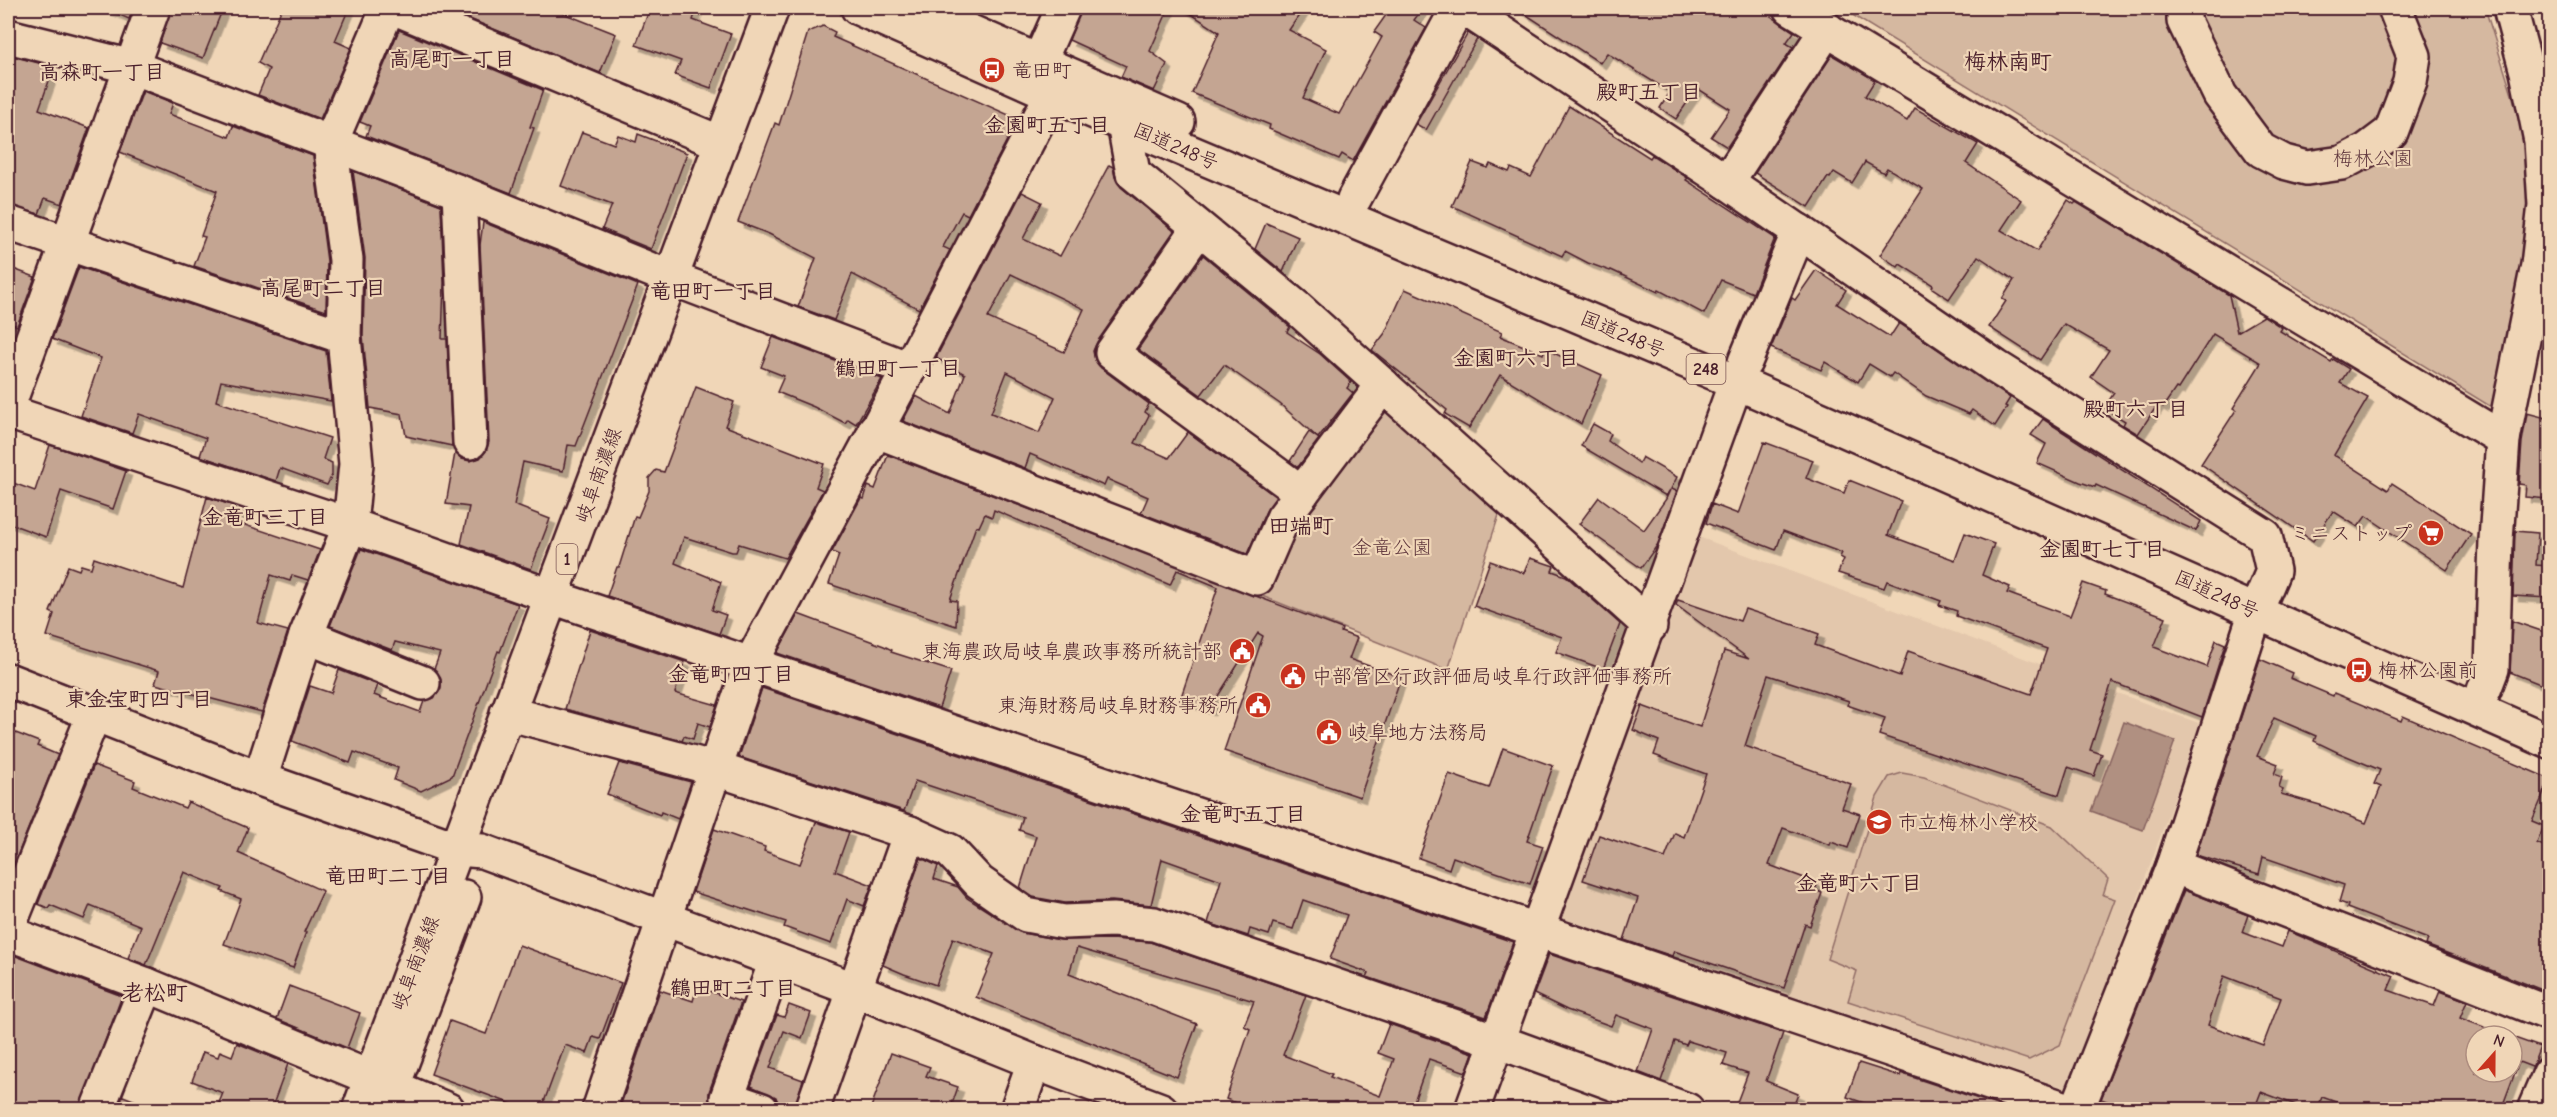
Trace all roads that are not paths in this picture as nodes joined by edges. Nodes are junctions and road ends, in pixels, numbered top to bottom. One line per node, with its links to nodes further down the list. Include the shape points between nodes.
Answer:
1 (153, 8): 18 (main road)
2 (388, 8): 22 (main road)
3 (395, 8): 21 (main road)
4 (772, 8): 21 (main road, 岐阜南濃線 / 1)
5 (788, 8): 30 (main road, 岐阜南濃線 / 1)
6 (858, 8): 19 (main road, 国道248号 / 248)
7 (916, 8): 17 (main road, 国道248号 / 248)
8 (1063, 8): 17 (main road)
9 (1458, 8): 25 (main road)
10 (1464, 8): 23 (main road)
11 (1791, 8): 15 (main road)
12 (2184, 8): 13 (main road, via 2184,21 2220,95 2261,150 2307,168 2342,163 2391,132 2410,82 2414,56)
13 (2395, 8)
14 (2510, 8): 38 (main road, via 2541,141 2545,206 2538,265)
15 (1827, 29): 23 (main road); 38 (main road)
16 (8, 36): 18 (main road)
17 (1039, 62): 25 (main road, 国道248号 / 248)
18 (132, 67): 22 (main road); 29 (main road)
19 (1052, 94): 20 (main road, 国道248号 / 248); 32 (main road)
20 (1124, 124): 27 (main road, via 1133,173); 33 (main road, 国道248号 / 248)
21 (721, 143): 30 (main road, 岐阜南濃線 / 1)
22 (330, 144): 24 (main road); 31 (main road, via 346,260)
23 (1727, 182): 28 (main road)
24 (459, 192): 30 (main road); 39 (main road)
25 (1354, 199): 33 (main road, 国道248号 / 248)
26 (8, 223): 29 (main road)
27 (1199, 228): 34 (main road); 40 (main road, via 1112,353)
28 (1799, 231): 33 (main road); 43 (main road, via 1996,367 2265,536 2273,572)
29 (67, 243): 31 (main road); 35 (main road)
30 (680, 280): 32 (main road); 42 (main road, 岐阜南濃線 / 1)
31 (344, 337): 41 (main road, via 356,464)
32 (909, 369): 37 (main road)
33 (1741, 372): 43 (main road, 国道248号 / 248); 44 (main road)
34 (1383, 385): 40 (main road); 44 (main road)
35 (8, 406)
36 (8, 412): 41 (main road)
37 (875, 430): 40 (main road, via 1257,578 1283,518); 46 (main road)
38 (2503, 439): 49 (main road, via 2492,669)
39 (470, 442)
40 (1302, 493)
41 (350, 525): 42 (main road); 45 (main road)
42 (561, 600): 46 (main road); 51 (main road, 岐阜南濃線 / 1)
43 (2260, 600): 49 (main road, 国道248号 / 248); 53 (main road, 国道248号 / 248); 58 (main road)
44 (1650, 626): 61 (main road)
45 (306, 636): 48 (main road); 55 (main road)
46 (751, 663): 54 (main road); 61 (main road)
47 (8, 680): 50 (main road)
48 (423, 683)
49 (2484, 690): 52 (main road, 国道248号 / 248)
50 (94, 714): 55 (main road); 60 (main road)
51 (516, 716): 54 (main road); 57 (main road, 岐阜南濃線 / 1)
52 (2550, 719)
53 (2550, 742)
54 (716, 769): 56 (main road); 59 (main road)
55 (260, 779): 57 (main road)
56 (910, 833): 65 (main road); 67 (main road, via 950,851 979,882 1026,915 1064,922 1113,920 1154,924)
57 (470, 850): 59 (main road); 70 (main road, 岐阜南濃線 / 1)
58 (2173, 866): 66 (main road); 82 (main road)
59 (663, 920): 63 (main road); 74 (main road)
60 (8, 928)
61 (1536, 929): 67 (main road); 81 (main road)
62 (8, 933): 64 (main road)
63 (776, 961): 65 (main road); 75 (main road, via 727,1098)
64 (147, 985): 70 (main road); 71 (main road)
65 (856, 990): 68 (main road); 76 (main road)
66 (2550, 1014)
67 (1497, 1041): 79 (main road); 80 (main road)
68 (1034, 1062): 77 (main road); 78 (main road)
69 (2550, 1073): 83 (main road)
70 (382, 1091): 72 (main road, 岐阜南濃線 / 1); 73 (main road)
71 (98, 1110)
72 (359, 1110)
73 (448, 1110)
74 (599, 1110)
75 (762, 1110)
76 (812, 1110)
77 (1017, 1110)
78 (1161, 1110)
79 (1472, 1110)
80 (1687, 1110)
81 (2069, 1110)
82 (2077, 1110)
83 (2534, 1110)

